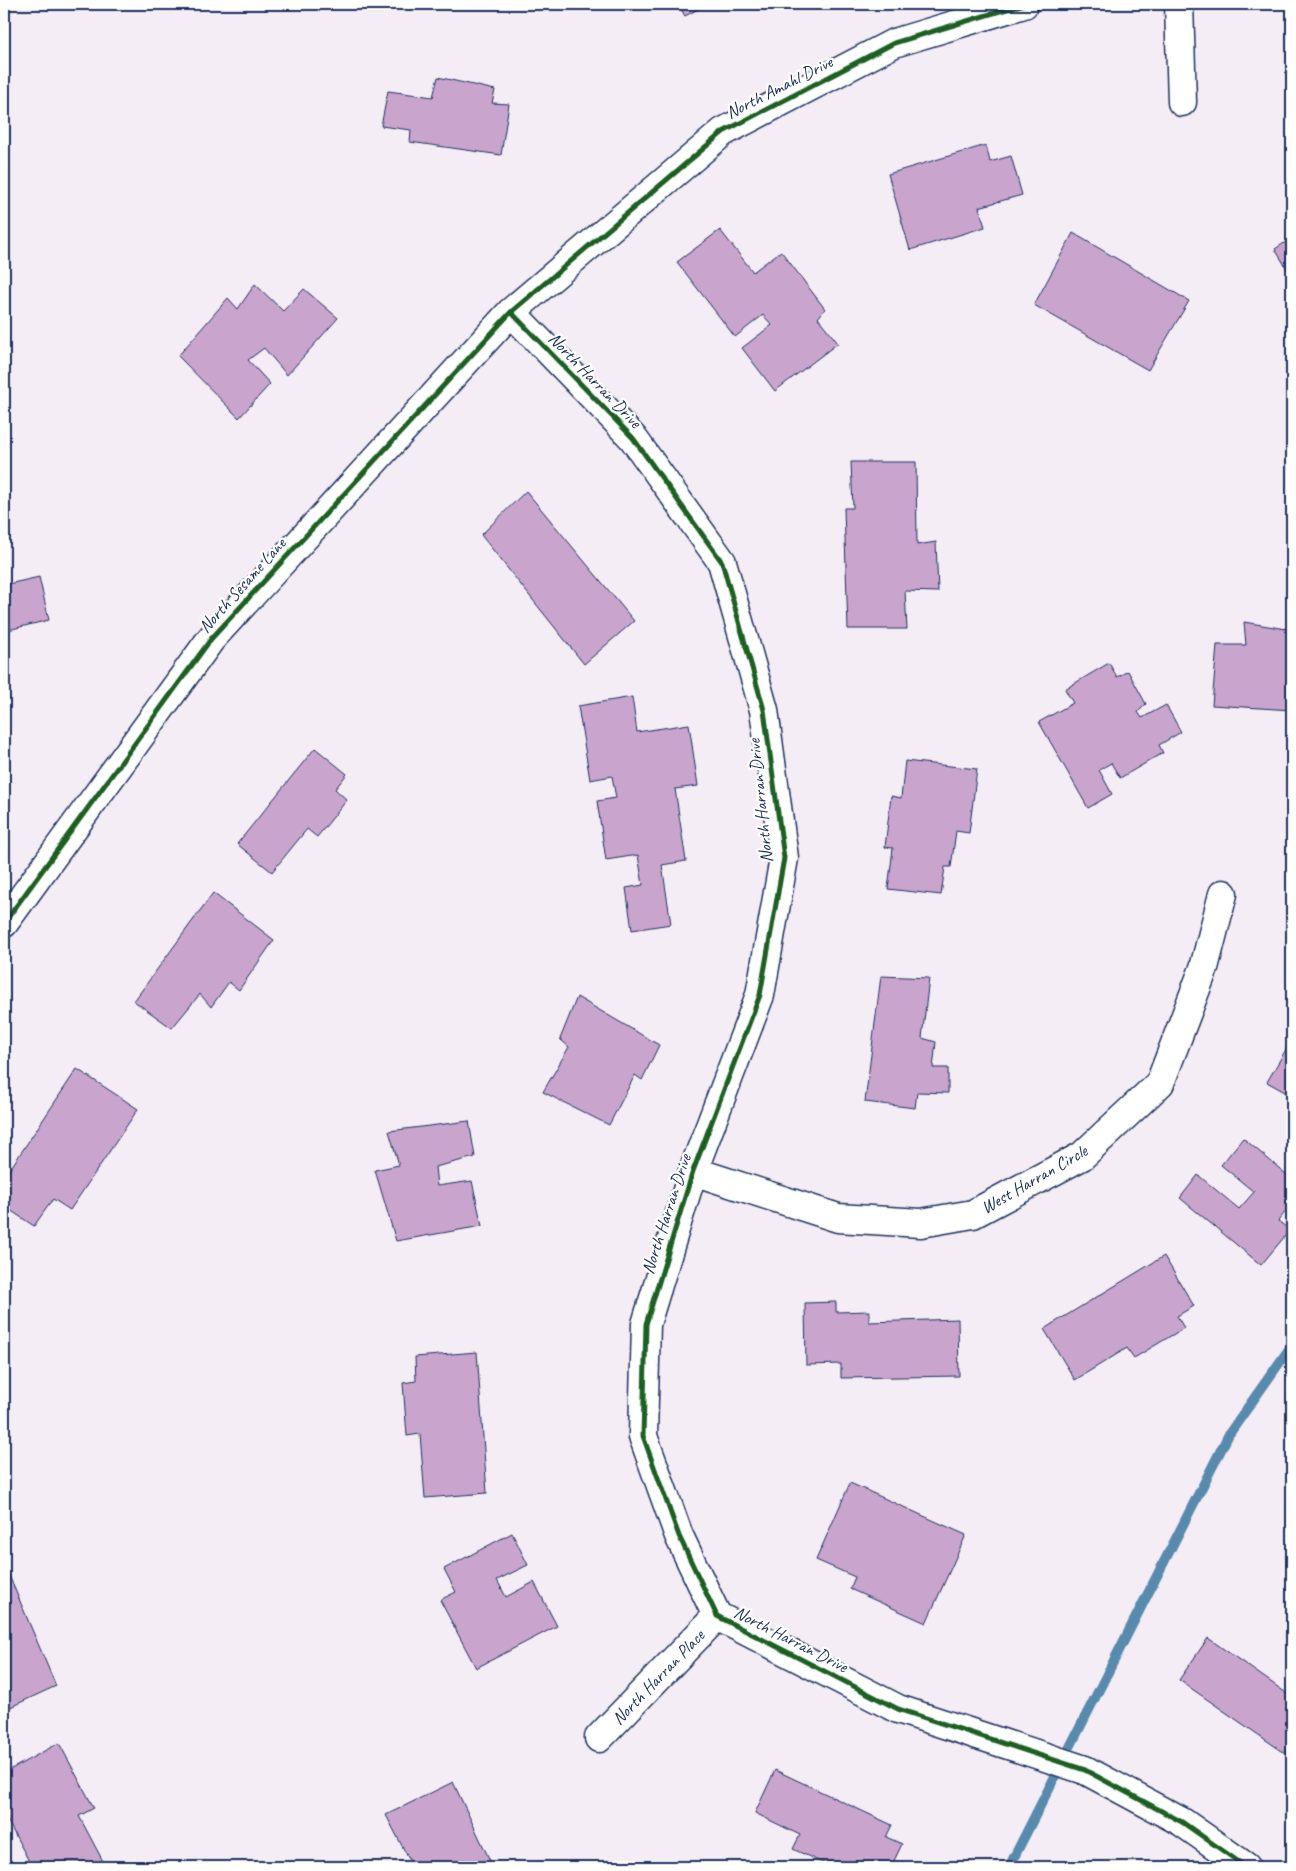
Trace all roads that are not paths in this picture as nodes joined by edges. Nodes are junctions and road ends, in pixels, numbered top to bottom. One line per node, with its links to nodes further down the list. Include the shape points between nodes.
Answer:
1 (1024, 4): 4 (street, North Amahl Drive, via 894,43 723,132)
2 (1178, 4): 3 (street)
3 (1182, 102)
4 (511, 312): 6 (street, North Sesame Lane, via 211,639); 7 (street, North Harran Drive, via 633,438 722,562 764,710 784,858 760,995)
5 (1223, 894): 7 (street, West Harran Circle, via 1204,968 1160,1083 1082,1156 982,1210 920,1223 838,1218)
6 (4, 923)
7 (693, 1171): 8 (street, North Harran Drive, via 646,1324 642,1436 679,1536)
8 (717, 1616): 9 (street, North Harran Place); 10 (street, North Harran Drive, via 898,1709 1085,1770 1182,1822)
9 (599, 1738)
10 (1246, 1867)

